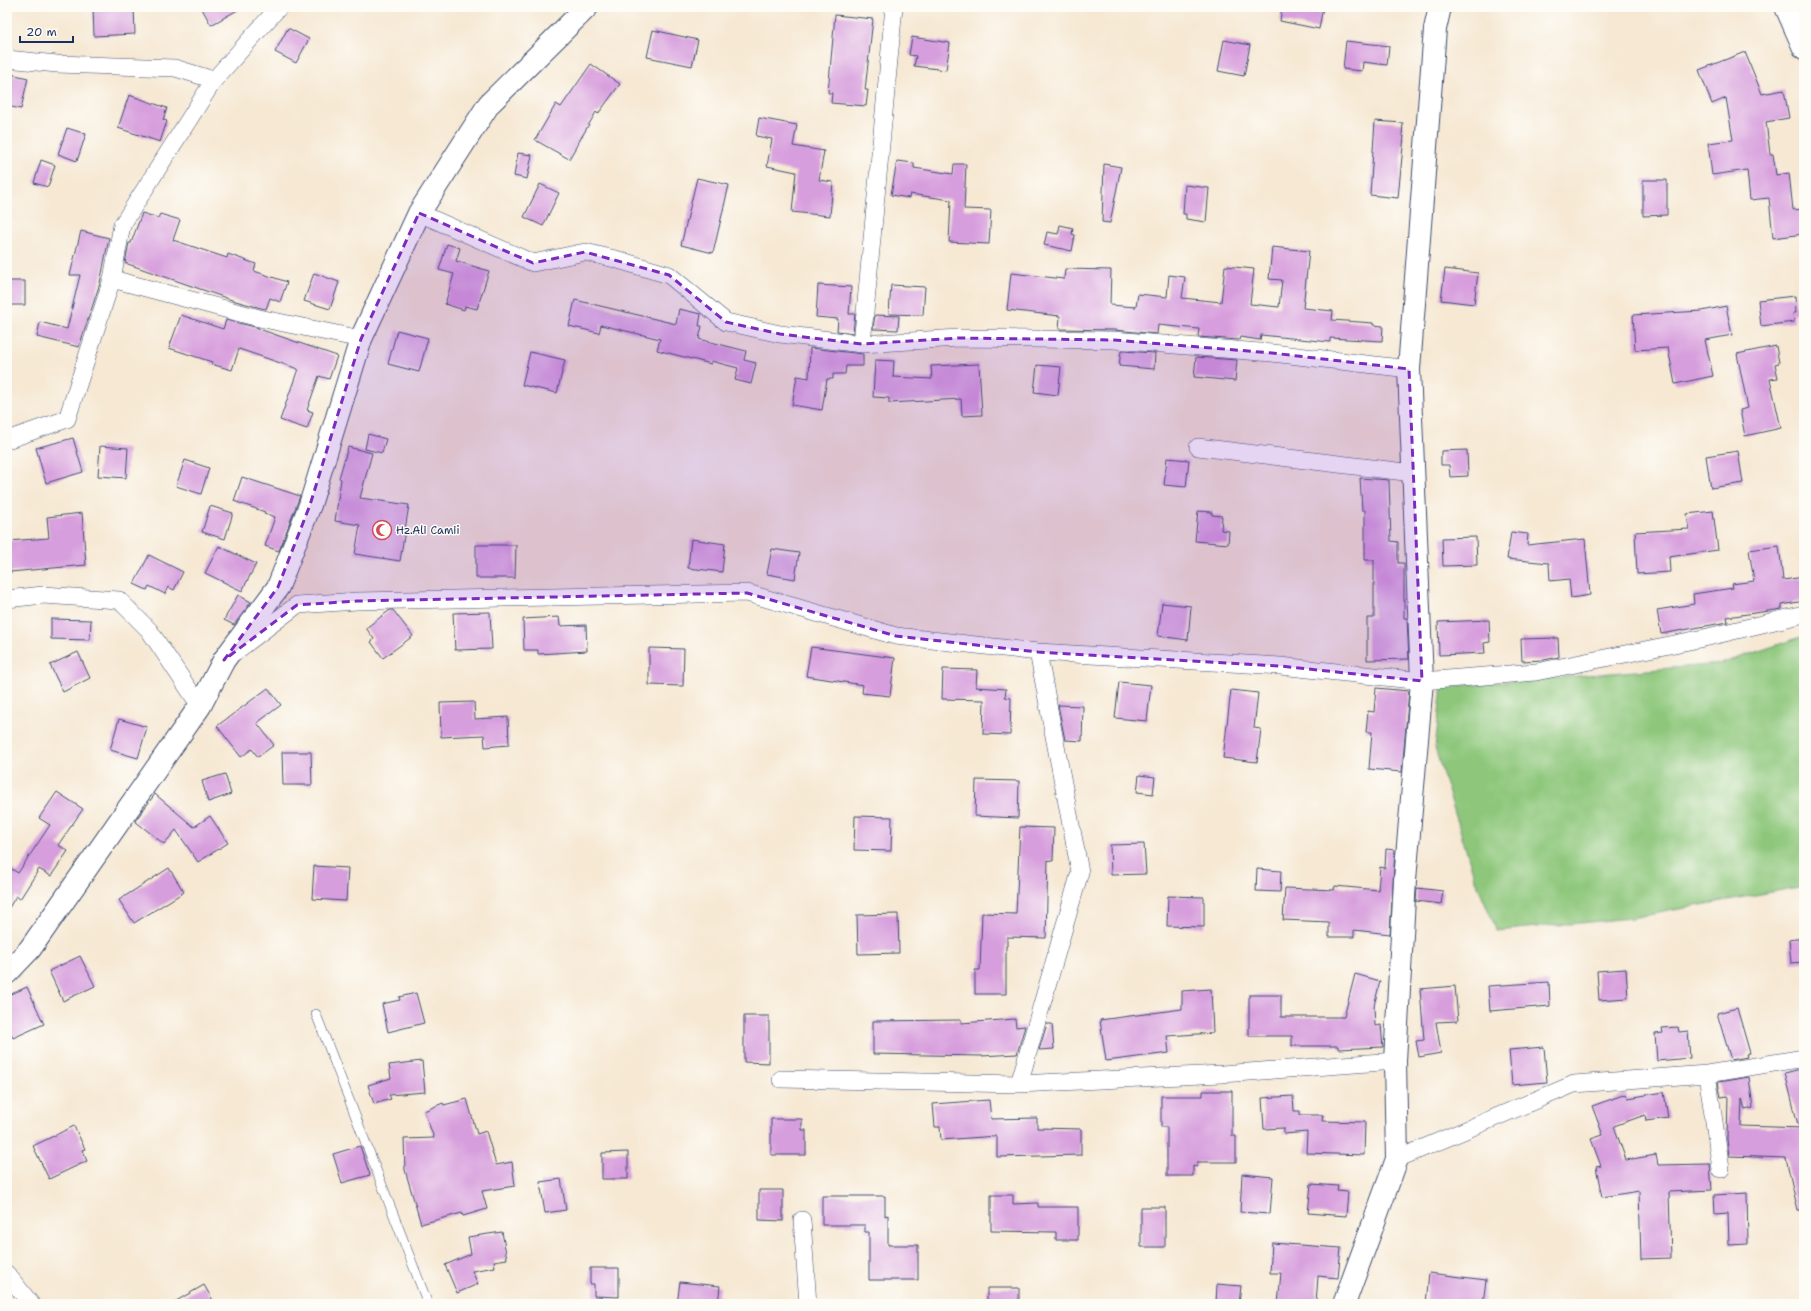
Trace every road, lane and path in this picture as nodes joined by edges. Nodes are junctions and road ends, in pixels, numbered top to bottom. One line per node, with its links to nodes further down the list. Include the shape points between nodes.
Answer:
1 (279, 7): 8 (street)
2 (587, 7): 9 (street, via 489,104)
3 (894, 7): 12 (street)
4 (1440, 7): 13 (street, via 1435,29)
5 (1786, 7): 6 (street)
6 (1804, 48)
7 (7, 59): 8 (street, via 57,64 176,68)
8 (214, 80): 10 (street, via 122,225)
9 (419, 213): 11 (street); 12 (street, via 533,263 585,252 615,258 669,275 726,322 780,334)
10 (112, 279): 11 (street, via 259,318); 14 (street, via 66,419)
11 (361, 339): 20 (street, via 310,505 278,587)
12 (862, 344): 13 (street, via 959,338 1114,340 1272,353)
13 (1409, 369): 16 (street)
14 (7, 440)
15 (1198, 447): 16 (street)
16 (1413, 473): 21 (street)
17 (7, 599): 22 (street, via 43,595 119,600 150,630)
18 (1804, 614): 21 (street, via 1704,638 1536,672)
19 (1038, 652): 20 (street, via 896,636 747,593 357,601 297,605); 21 (street, via 1280,666); 29 (street, via 1080,872)
20 (224, 660): 22 (street)
21 (1422, 681): 26 (street, via 1405,880)
22 (200, 706): 23 (street, via 30,949)
23 (7, 974)
24 (316, 1014): 35 (lane)
25 (1804, 1058): 27 (street)
26 (1395, 1060): 29 (street, via 1222,1074); 30 (street)
27 (1707, 1074): 30 (street, via 1574,1084); 31 (street)
28 (781, 1079): 29 (street)
29 (1019, 1084)
30 (1397, 1159): 37 (street)
31 (1721, 1169)
32 (802, 1220): 36 (street)
33 (7, 1274): 34 (street)
34 (31, 1304)
35 (428, 1304)
36 (808, 1304)
37 (1344, 1304)

